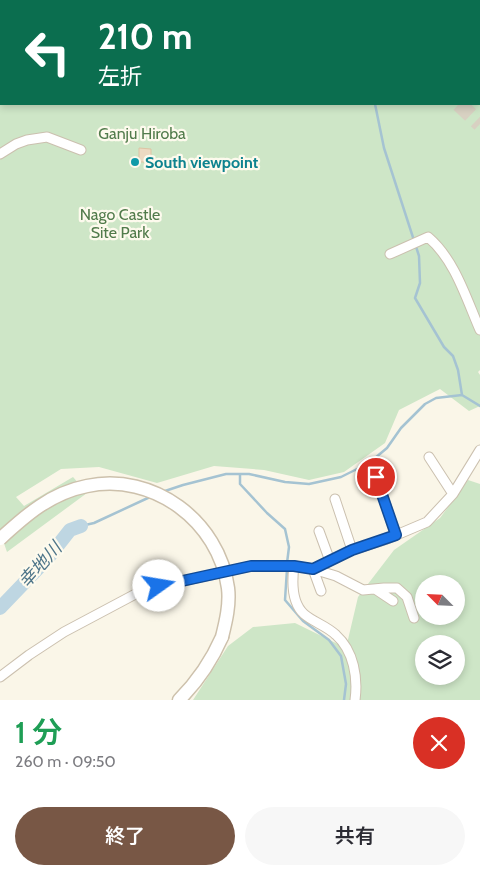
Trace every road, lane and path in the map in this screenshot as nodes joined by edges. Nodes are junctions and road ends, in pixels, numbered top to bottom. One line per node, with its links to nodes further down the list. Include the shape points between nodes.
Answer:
1 (81, 150): 2 (street, via 47,137 27,140)
2 (0, 154)
3 (390, 254): 4 (street, via 428,237 452,268)
4 (480, 329)
5 (480, 450): 8 (street)
6 (428, 457): 8 (street)
7 (376, 477): 11 (street)
8 (453, 494): 11 (street, via 427,522)
9 (335, 499): 13 (street)
10 (319, 531): 14 (street)
11 (396, 535): 13 (street)
12 (0, 539): 22 (main road, bridge, via 45,502 88,486 138,486 162,496 186,512 215,546 228,595 222,637 201,676)
13 (352, 550): 14 (street)
14 (330, 561): 16 (street)
15 (293, 566): 16 (street); 21 (street, via 251,566 143,590 48,641); 23 (street, via 292,584 303,613 337,635 346,648 357,687)
16 (313, 569): 17 (street, via 363,590); 18 (street)
17 (375, 588): 19 (street); 20 (street, via 397,588 408,597)
18 (321, 591)
19 (393, 601)
20 (414, 618)
21 (0, 677)
22 (179, 700)
23 (355, 700)

